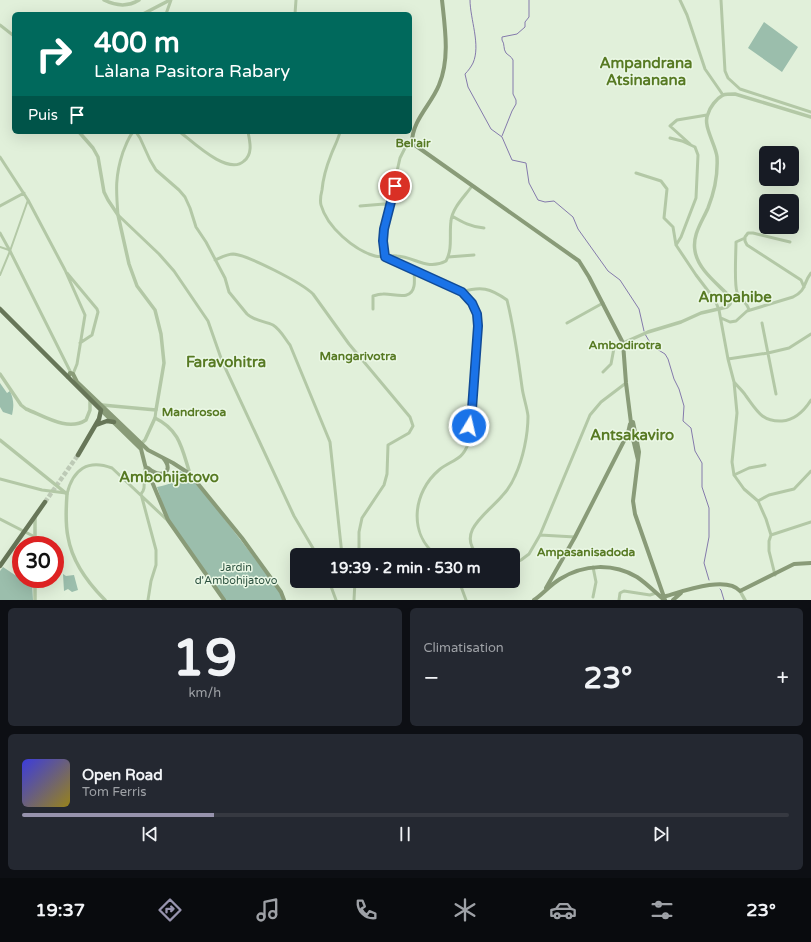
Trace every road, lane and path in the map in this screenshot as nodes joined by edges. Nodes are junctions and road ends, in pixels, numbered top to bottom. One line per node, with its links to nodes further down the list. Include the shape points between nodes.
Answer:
1 (104, 0): 2 (street, via 124,5)
2 (139, 0)
3 (171, 0): 8 (street); 9 (street)
4 (296, 0): 10 (street)
5 (442, 0): 24 (main road, via 446,56 442,78 436,93 417,122)
6 (680, 0): 13 (street, via 705,68)
7 (721, 0): 14 (street, via 725,71 728,78 740,89)
8 (147, 12)
9 (167, 12)
10 (295, 12)
11 (0, 25): 12 (street)
12 (12, 34)
13 (723, 95): 15 (street); 16 (street, via 735,94)
14 (811, 112)
15 (706, 115): 25 (street, via 677,120 670,126); 58 (street, via 708,130 715,145 716,177 708,207 694,242 701,267 731,298 727,308)
16 (811, 117)
17 (81, 134): 34 (street, via 98,156 104,192)
18 (133, 134): 34 (street, via 126,144 118,170)
19 (136, 134): 46 (street, via 156,170 185,197 196,227)
20 (183, 134): 21 (street, via 218,160 231,165 241,164 248,156)
21 (248, 134)
22 (339, 134): 44 (street, via 331,155 321,205 336,230 348,241 369,253)
23 (670, 138): 25 (street)
24 (412, 143): 28 (main road); 33 (street, via 405,148 400,158)
25 (695, 147): 40 (street, via 698,155 696,198)
26 (0, 157): 29 (street)
27 (636, 172): 40 (street, via 660,181 667,189 664,218 673,227)
28 (472, 186): 35 (street); 55 (main road, via 579,261)
29 (24, 193): 30 (street); 31 (street)
30 (28, 199): 42 (street); 48 (street)
31 (0, 206)
32 (360, 206): 33 (street)
33 (390, 206): 44 (street, via 383,241)
34 (118, 215): 77 (street, via 129,264 137,286 155,310 161,334 164,363); 108 (street, via 174,271 208,321 222,361 294,516)
35 (452, 216): 36 (street, via 468,225); 45 (street, via 451,250)
36 (484, 228)
37 (0, 233): 42 (street)
38 (745, 238): 39 (street, via 748,233 753,232); 53 (street, via 748,245 801,280); 59 (street, via 736,242 736,288)
39 (790, 242)
40 (676, 244): 58 (street, via 715,300)
41 (0, 247): 42 (street)
42 (10, 251): 50 (street); 70 (street)
43 (474, 255): 45 (street)
44 (385, 257): 45 (street, via 397,256 431,266 446,261); 47 (street)
45 (448, 257)
46 (215, 260): 109 (street, via 229,292 247,314 274,326 290,345 331,449); 110 (street, via 232,254 252,260 308,289 349,344 410,417 413,426 409,433 388,445 384,485 362,518)
47 (414, 269): 54 (street); 57 (street, via 414,286 408,295 373,296)
48 (65, 270): 64 (street, via 85,315); 64 (street, via 98,312 92,335)
49 (811, 273): 52 (street)
50 (0, 275)
51 (811, 280): 52 (street)
52 (806, 282): 53 (street)
53 (804, 288): 59 (street, via 793,297)
54 (462, 292): 111 (street, via 472,303 477,314 478,326 468,442 464,453 439,470 426,484 420,497 417,514 420,534); 112 (street, via 475,288 486,289 507,300 528,415 522,458 515,476 502,497 482,516 472,531 470,537)
55 (603, 303): 61 (street); 65 (main road)
56 (0, 309): 70 (main road)
57 (373, 309)
58 (719, 310): 60 (street); 65 (street, via 701,313)
59 (749, 310): 60 (street, via 736,321 730,322)
60 (721, 318): 67 (street)
61 (567, 323)
62 (762, 323): 66 (street)
63 (811, 334): 66 (street, via 789,348)
64 (80, 343): 70 (street, via 77,364)
65 (623, 343): 68 (street, via 614,348 611,364); 72 (main road)
66 (768, 353): 67 (street); 73 (street)
67 (728, 359): 71 (street)
68 (603, 372)
69 (0, 374): 74 (street, via 16,400 26,409 66,425 80,424 86,420)
70 (71, 375): 74 (main road, via 76,385); 76 (main road)
71 (734, 382): 75 (street, via 756,410 766,419 774,421 787,420 803,412); 92 (street, via 737,413 732,462)
72 (626, 383): 78 (main road); 103 (street, via 600,402 590,415)
73 (776, 394)
74 (90, 400): 76 (main road)
75 (811, 400)
76 (101, 407): 77 (street); 80 (main road); 81 (main road, via 101,416); 85 (main road)
77 (156, 410): 79 (street)
78 (630, 414): 82 (main road, via 630,428); 83 (main road)
79 (154, 418): 85 (street); 91 (street, via 170,427 179,441)
80 (114, 422): 81 (main road, via 106,421); 88 (main road, via 141,450)
81 (95, 426): 86 (main road)
82 (625, 439): 83 (main road); 107 (main road)
83 (635, 439): 125 (main road, via 639,452 633,501 635,514)
84 (0, 440): 94 (street)
85 (141, 444): 87 (main road)
86 (78, 455)
87 (164, 458): 88 (main road, via 167,466 165,474 153,473); 91 (main road)
88 (146, 465): 95 (street, via 144,491); 100 (main road)
89 (765, 465): 92 (street)
90 (811, 470): 96 (street, via 794,489 769,495)
91 (190, 474): 136 (main road, via 242,538 281,592)
92 (734, 475): 96 (street, via 744,489)
93 (0, 479): 94 (street)
94 (67, 494): 95 (street, via 70,483 78,472 93,464 112,468); 133 (street, via 68,537 73,554 92,587)
95 (141, 494): 100 (street); 134 (street, via 157,554)
96 (758, 501): 104 (street)
97 (45, 502): 98 (main road)
98 (35, 516): 102 (main road); 106 (street)
99 (0, 519): 102 (street)
100 (168, 520): 135 (main road)
101 (811, 522): 104 (street)
102 (24, 532): 105 (street); 115 (main road)
103 (540, 535): 107 (street); 113 (street, via 529,554)
104 (771, 535): 118 (street, via 769,550)
105 (33, 536)
106 (35, 536)
107 (575, 537): 117 (main road)
108 (314, 548)
109 (341, 548)
110 (359, 548)
111 (428, 548)
112 (474, 548)
113 (520, 560)
114 (811, 563): 118 (main road, via 794,564)
115 (0, 566)
116 (593, 567): 119 (main road); 128 (main road, via 628,572); 130 (street, via 596,582)
117 (555, 573): 119 (main road); 124 (main road)
118 (774, 575): 127 (main road)
119 (561, 578): 124 (main road)
120 (35, 588): 132 (street)
121 (332, 588): 137 (street)
122 (355, 588): 138 (street)
123 (462, 588): 139 (street)
124 (546, 588): 140 (main road)
125 (661, 590): 128 (main road); 131 (main road)
126 (689, 590): 127 (main road, via 722,584 733,586); 129 (main road); 131 (main road)
127 (740, 591): 143 (street)
128 (656, 593): 131 (main road); 141 (street, via 650,595 624,591 620,593)
129 (681, 594): 131 (main road); 142 (main road)
130 (593, 597)
131 (664, 599)
132 (35, 600)
133 (105, 600)
134 (148, 600)
135 (224, 600)
136 (284, 600)
137 (336, 600)
138 (354, 600)
139 (466, 600)
140 (535, 600)
141 (619, 600)
142 (673, 600)
143 (745, 600)

